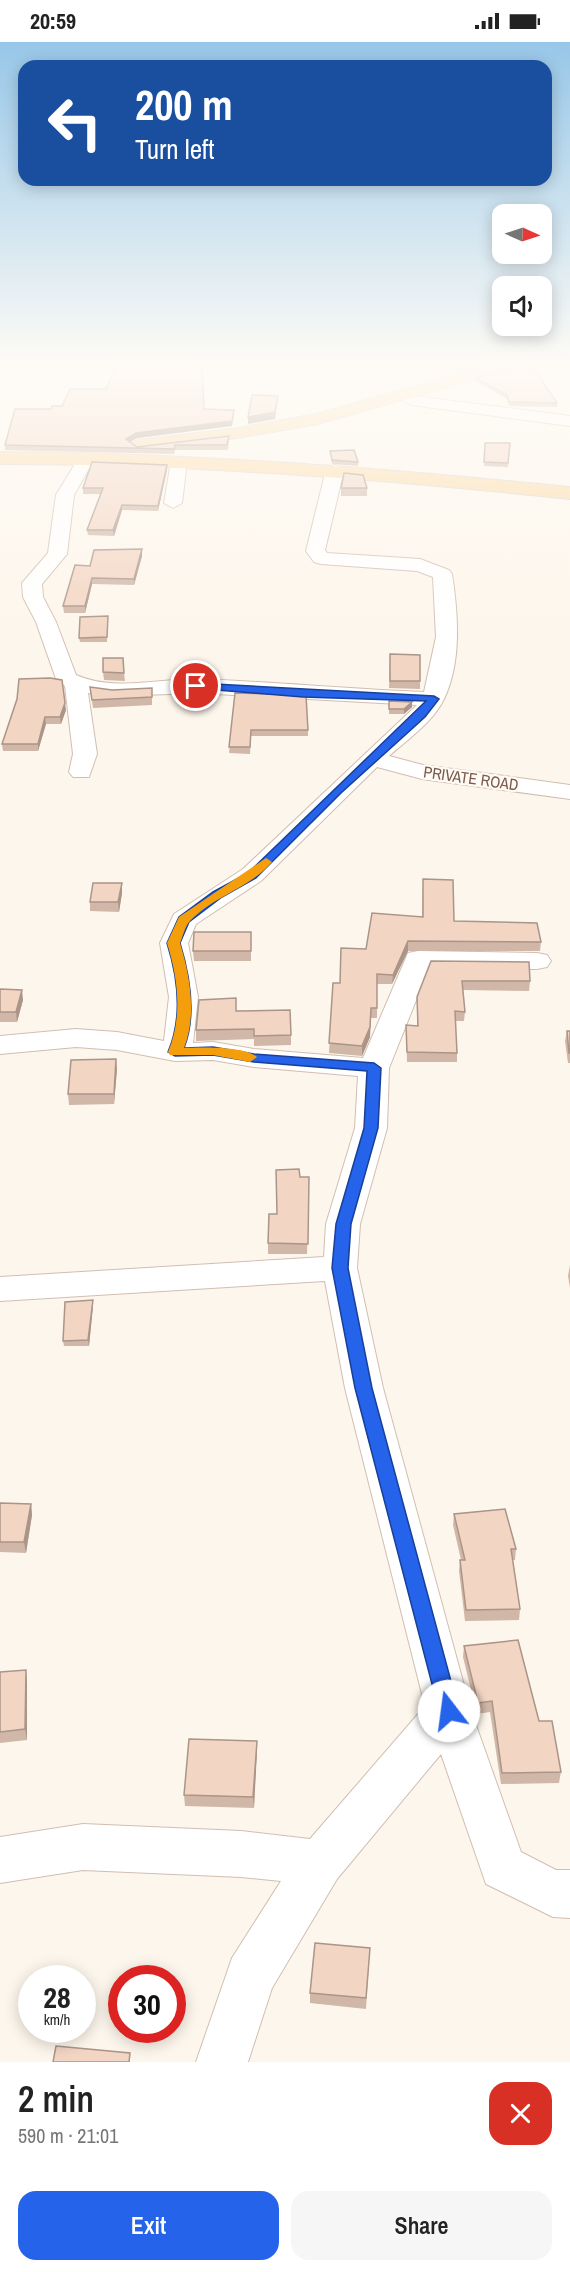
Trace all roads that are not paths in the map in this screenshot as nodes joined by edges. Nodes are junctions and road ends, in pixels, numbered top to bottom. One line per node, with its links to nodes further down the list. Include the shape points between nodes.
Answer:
1 (85, 461): 7 (street, via 65,495 57,554 32,583 33,597 67,679)
2 (162, 461): 3 (main road)
3 (179, 462): 4 (main road); 6 (street)
4 (335, 470): 5 (main road); 8 (street, via 315,551 321,558 420,565 442,574 448,606 446,655)
5 (570, 493)
6 (172, 503)
7 (76, 685): 8 (street, via 102,690 196,686); 10 (street, via 85,754)
8 (434, 699): 9 (street)
9 (373, 759): 11 (street, PRIVATE ROAD, via 422,772); 14 (street, via 252,875 184,920 174,943 183,974 183,1032)
10 (81, 772)
11 (570, 792)
12 (537, 961): 15 (street, via 418,959)
13 (0, 1045): 14 (street, via 76,1038)
14 (175, 1052): 15 (street, via 213,1051)
15 (374, 1068): 16 (street, via 371,1128 344,1224)
16 (340, 1268): 17 (street); 18 (street, via 364,1388)
17 (0, 1289)
18 (449, 1711): 20 (street); 21 (street, via 502,1868 553,1893)
19 (0, 1860): 20 (street, via 83,1846 241,1854)
20 (320, 1863): 22 (street, via 250,1976)
21 (570, 1894)
22 (222, 2062)

